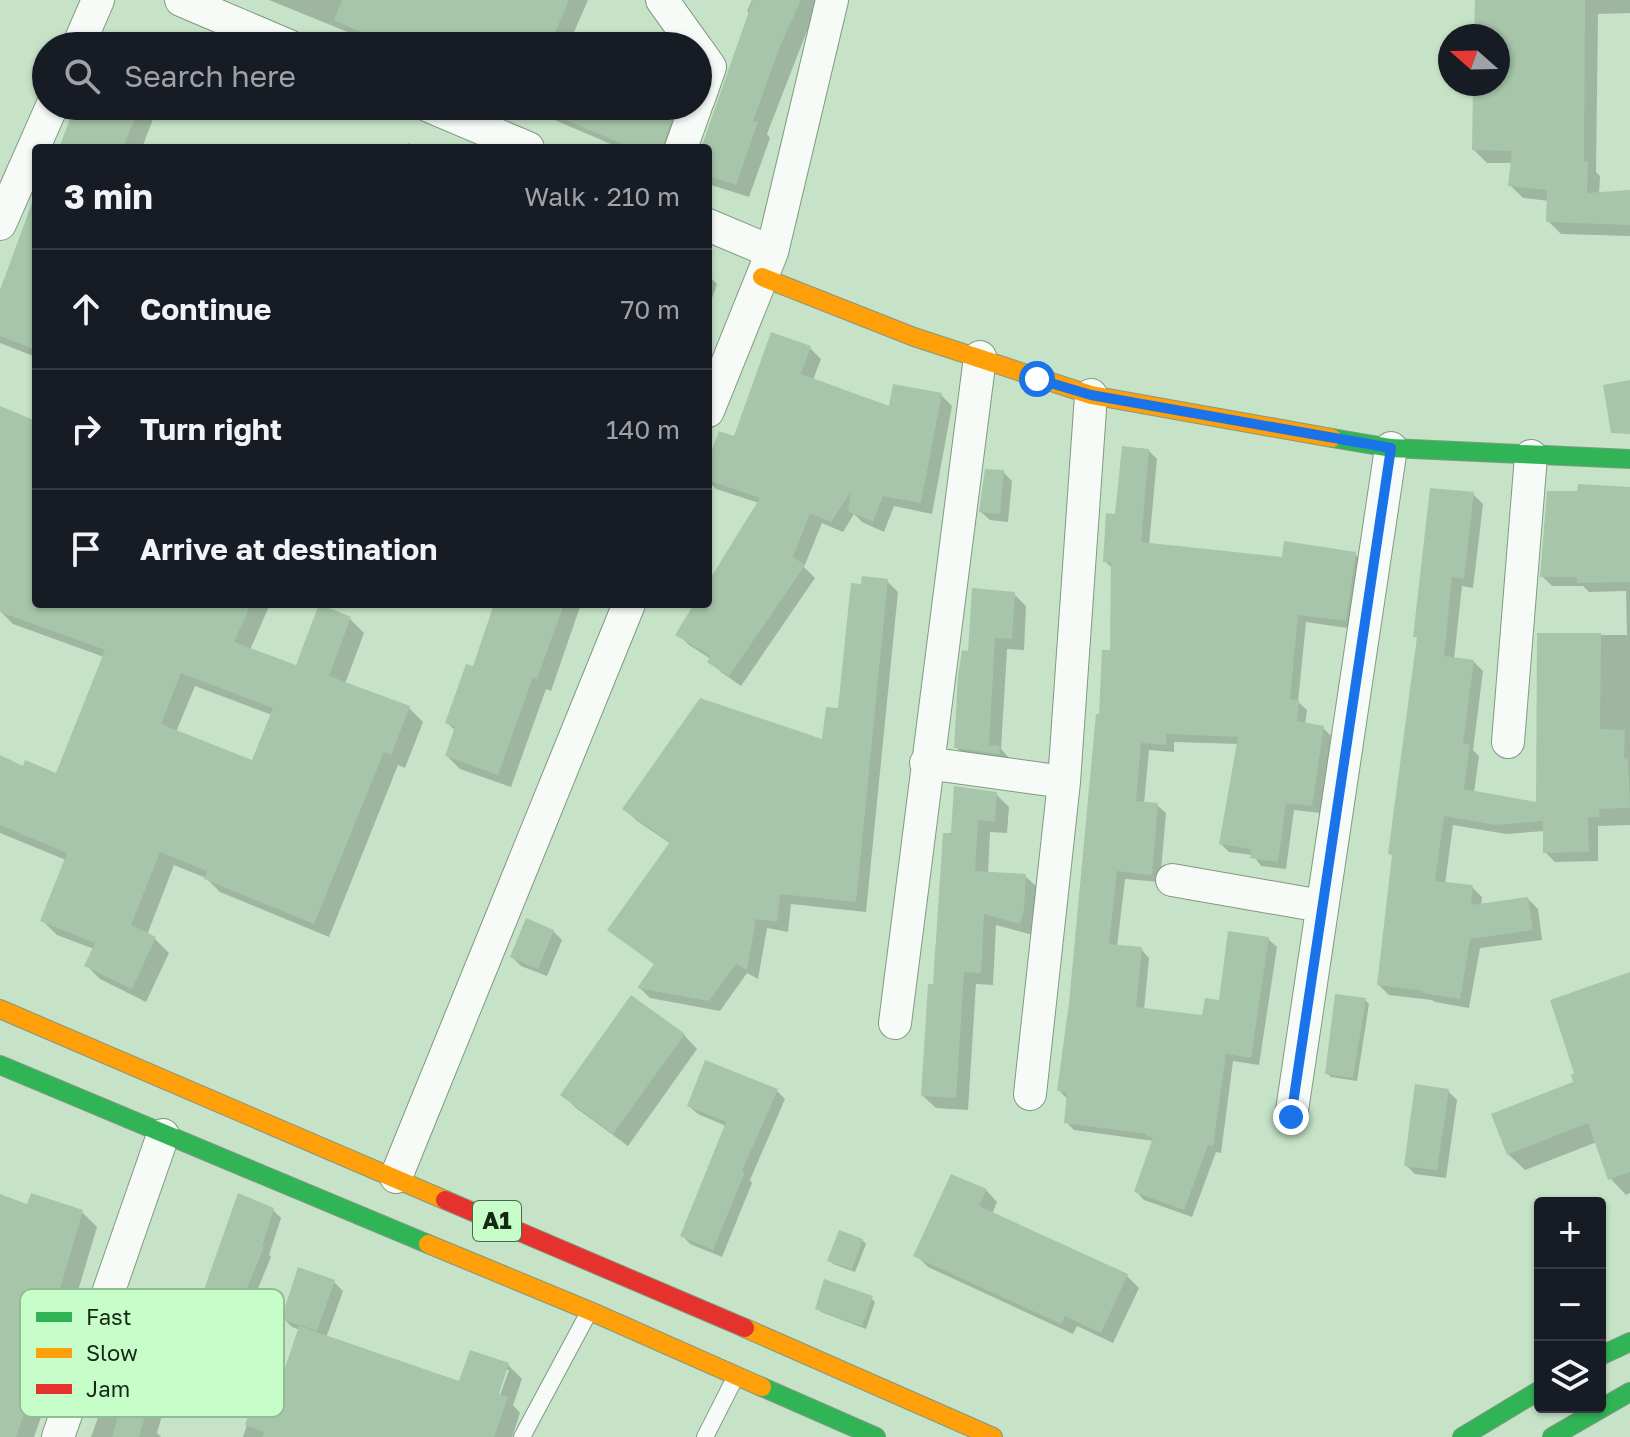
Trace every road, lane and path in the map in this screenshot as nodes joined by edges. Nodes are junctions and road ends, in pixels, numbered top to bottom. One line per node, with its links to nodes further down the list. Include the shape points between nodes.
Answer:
1 (98, 0): 6 (street)
2 (181, 0): 5 (street)
3 (662, 0): 8 (street)
4 (832, 0): 18 (street)
5 (232, 10): 7 (street)
6 (84, 32)
7 (267, 32)
8 (685, 32)
9 (46, 120): 12 (street)
10 (462, 120): 13 (street)
11 (691, 120): 14 (street)
12 (35, 144)
13 (519, 144)
14 (682, 144)
15 (32, 151): 16 (street)
16 (0, 224)
17 (712, 228): 18 (street)
18 (767, 265): 19 (main road, via 914,337); 21 (street)
19 (980, 357): 20 (main road); 27 (street)
20 (1091, 395): 22 (main road); 28 (street)
21 (712, 401)
22 (1391, 448): 23 (main road); 30 (street)
23 (1531, 456): 24 (main road); 26 (street)
24 (1630, 459)
25 (627, 608): 37 (street)
26 (1508, 742)
27 (926, 763): 28 (street); 32 (street)
28 (1064, 782): 34 (street)
29 (1172, 880): 30 (street)
30 (1321, 906): 35 (street)
31 (0, 1009): 37 (main road, A1)
32 (895, 1023)
33 (0, 1065): 36 (main road, A1)
34 (1030, 1094)
35 (1291, 1117)
36 (163, 1135): 38 (street); 39 (main road, A1)
37 (396, 1177): 51 (main road, A1)
38 (109, 1289)
39 (590, 1311): 42 (main road, A1); 48 (lane)
40 (1630, 1342): 41 (main road)
41 (1606, 1353)
42 (737, 1376): 46 (main road, A1); 49 (lane)
43 (1630, 1392): 53 (main road)
44 (1534, 1394): 52 (main road)
45 (65, 1417): 47 (street)
46 (828, 1428): 50 (main road, A1)
47 (58, 1437)
48 (522, 1437)
49 (705, 1437)
50 (876, 1437)
51 (993, 1437)
52 (1462, 1437)
53 (1552, 1437)

